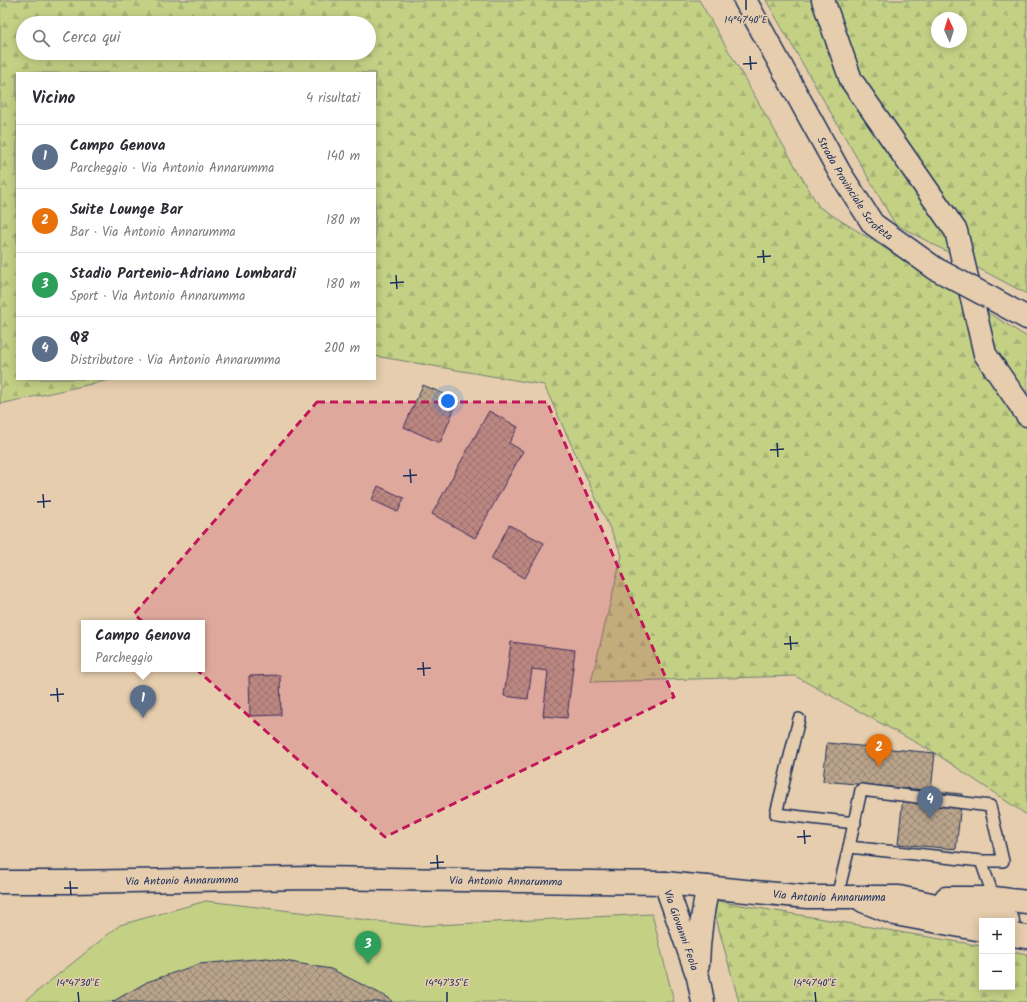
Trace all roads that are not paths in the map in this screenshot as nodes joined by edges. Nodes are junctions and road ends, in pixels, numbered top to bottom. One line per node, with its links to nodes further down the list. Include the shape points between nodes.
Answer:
1 (745, 0): 3 (main road, Strada Provinciale Scrofeta, bridge, via 840,173 873,224 936,269)
2 (823, 0): 4 (main road, via 851,80 956,231 985,354)
3 (1027, 318)
4 (1027, 415)
5 (799, 719): 6 (lane, via 776,814)
6 (855, 823): 7 (lane); 8 (lane, via 861,790 990,806 1003,861)
7 (849, 847): 8 (lane); 12 (lane)
8 (980, 860): 14 (lane)
9 (0, 882): 10 (main road, Via Antonio Annarumma, via 313,878)
10 (665, 883): 11 (main road, Via Antonio Annarumma); 22 (main road, Via Giovanni Feola)
11 (708, 887): 12 (main road, Via Antonio Annarumma, via 808,898); 22 (main road, Via Giovanni Feola, via 699,937)
12 (845, 897): 13 (main road, Via Antonio Annarumma); 19 (main road, via 895,914)
13 (899, 897): 14 (main road); 16 (main road, Via Antonio Annarumma)
14 (994, 898): 15 (main road)
15 (1027, 902)
16 (994, 918)
17 (1015, 922): 18 (main road)
18 (1027, 924)
19 (979, 929)
20 (1015, 936): 21 (main road)
21 (1027, 938)
22 (698, 977): 23 (main road, Via Giovanni Feola)
23 (703, 1002)

